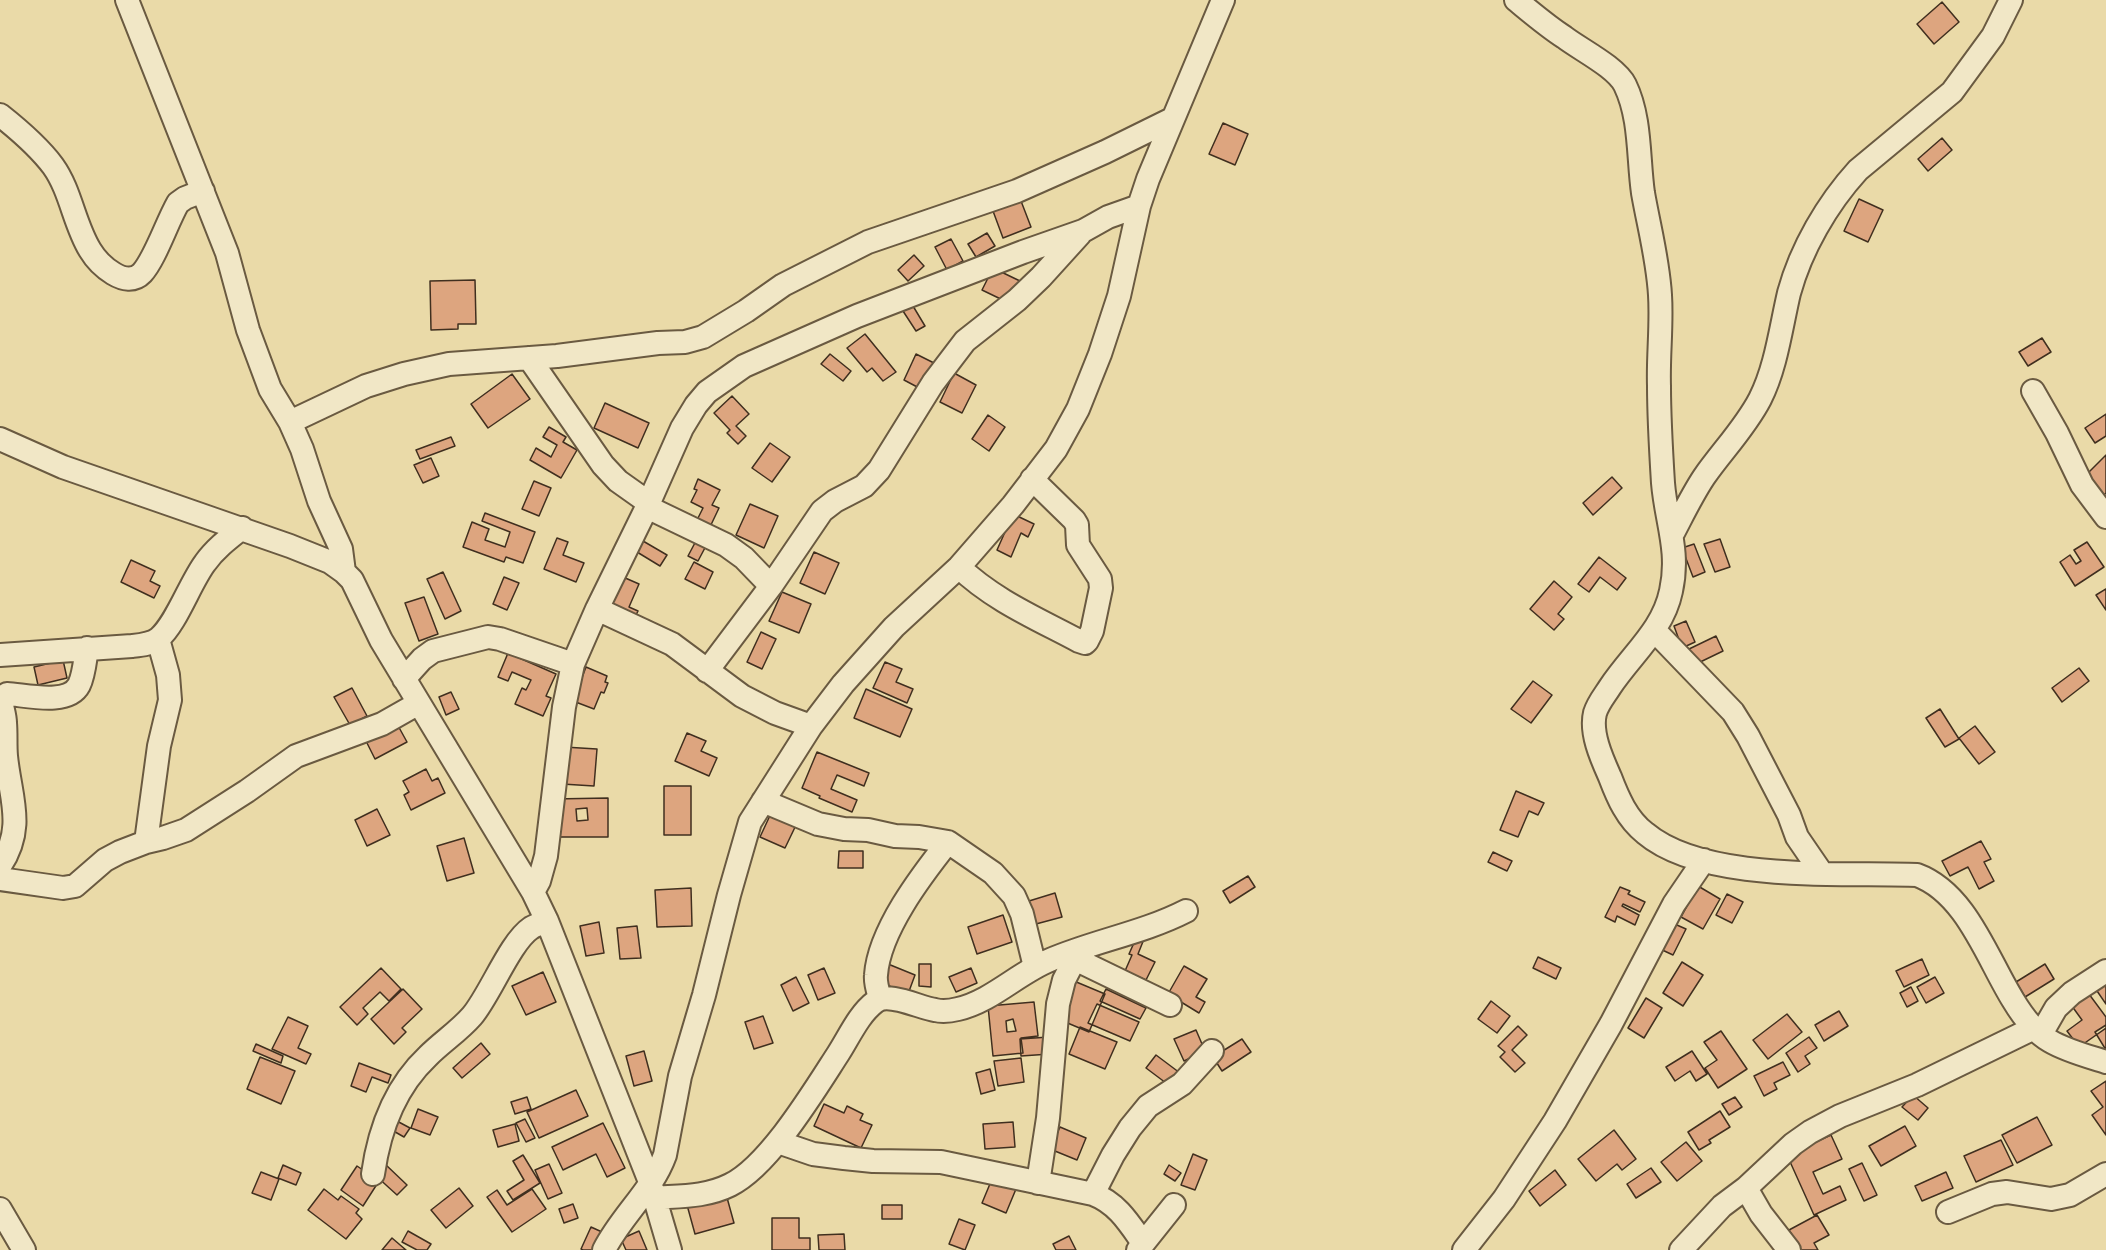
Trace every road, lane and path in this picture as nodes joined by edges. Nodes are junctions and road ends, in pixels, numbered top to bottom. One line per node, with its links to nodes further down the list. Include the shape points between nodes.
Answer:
1 (128, 0): 7 (street)
2 (1223, 0): 6 (street)
3 (1516, 0): 18 (street, via 1616,72 1630,98 1657,261 1663,486)
4 (2012, 0): 18 (street, via 1994,36 1952,92 1858,170 1826,213 1795,273 1761,398 1705,476)
5 (0, 115): 7 (street, via 35,145 54,168 90,250 118,276 133,278 141,274 178,203)
6 (1172, 119): 8 (street); 10 (street, via 1017,191 868,242 783,285 703,337)
7 (203, 190): 12 (street, via 270,389)
8 (1139, 206): 9 (street); 14 (street, via 1119,297 1100,354 1078,409 1056,449)
9 (1083, 231): 15 (street, via 857,316 723,379 707,392 686,420); 21 (street, via 1017,300 965,341 933,383 879,470 864,486 822,511)
10 (529, 357): 12 (street, via 449,364 404,374 366,386); 15 (street, via 603,465)
11 (2033, 391): 16 (street, via 2082,485)
12 (290, 422): 20 (street, via 341,549)
13 (0, 439): 17 (street, via 63,467)
14 (1032, 479): 19 (street); 19 (street, via 1074,520 1078,545 1100,579 1100,597 1087,641 1079,641 1008,603 975,583)
15 (648, 505): 21 (street, via 726,545); 22 (street)
16 (2106, 517)
17 (242, 528): 20 (street, via 322,559); 24 (street, via 204,564)
18 (1672, 533): 23 (street, via 1674,575)
19 (959, 567): 31 (street, via 894,627)
20 (344, 572): 29 (street, via 352,580)
21 (771, 586): 28 (street)
22 (597, 609): 27 (street); 28 (street, via 672,644)
23 (1655, 631): 36 (street, via 1616,678 1599,703 1593,722 1616,795 1632,819 1661,844); 38 (street, via 1733,712 1797,837)
24 (158, 639): 25 (street, via 132,646); 34 (street, via 170,700 159,746)
25 (87, 648): 26 (street); 33 (street, via 80,682 72,693 28,698 7,694 1,700)
26 (0, 655)
27 (573, 664): 29 (street, via 488,638 433,651); 40 (street, via 546,856)
28 (707, 671): 31 (street, via 742,696)
29 (404, 679): 30 (street)
30 (419, 703): 34 (street, via 382,724 296,756 186,830); 40 (street)
31 (811, 726): 32 (street)
32 (763, 801): 35 (street, via 818,824); 56 (street, via 743,844)
33 (8, 806): 37 (street, via 13,833)
34 (146, 842): 39 (street, via 105,860 69,888)
35 (948, 842): 44 (street, via 993,873 1014,896); 46 (street, via 910,892 883,946 875,978)
36 (1704, 860): 38 (street, via 1743,868); 65 (street, via 1674,904 1554,1121 1504,1199)
37 (0, 866)
38 (1821, 872): 48 (street, via 1917,875 1943,890 1960,908 2020,1012)
39 (0, 879)
40 (533, 892): 42 (street)
41 (1186, 911): 43 (street)
42 (547, 921): 52 (street, via 529,929 472,1016 408,1080 387,1116); 56 (street)
43 (1077, 954): 44 (street); 47 (street); 54 (street, via 1058,1004)
44 (1035, 967): 46 (street, via 961,1008 934,1010)
45 (2106, 971): 48 (street, via 2072,993)
46 (880, 998): 51 (street, via 863,1015)
47 (1170, 1005)
48 (2037, 1031): 50 (street, via 2069,1050); 55 (street, via 1810,1132)
49 (1212, 1051): 57 (street, via 1182,1084 1148,1106 1136,1120)
50 (2106, 1062)
51 (778, 1142): 54 (street, via 813,1154 873,1161 941,1162); 56 (street, via 750,1173 730,1185 693,1196)
52 (373, 1174)
53 (2106, 1174): 60 (street, via 2070,1195 2051,1198 2007,1192 1992,1194)
54 (1038, 1183): 57 (street)
55 (1746, 1188): 66 (street, via 1722,1206); 67 (street)
56 (652, 1190): 63 (street, via 610,1237); 64 (street)
57 (1093, 1194): 61 (street, via 1118,1209)
58 (1174, 1205): 61 (street)
59 (0, 1209): 62 (street)
60 (1948, 1212)
61 (1141, 1246)
62 (24, 1250)
63 (604, 1250)
64 (670, 1250)
65 (1464, 1250)
66 (1682, 1250)
67 (1789, 1250)

